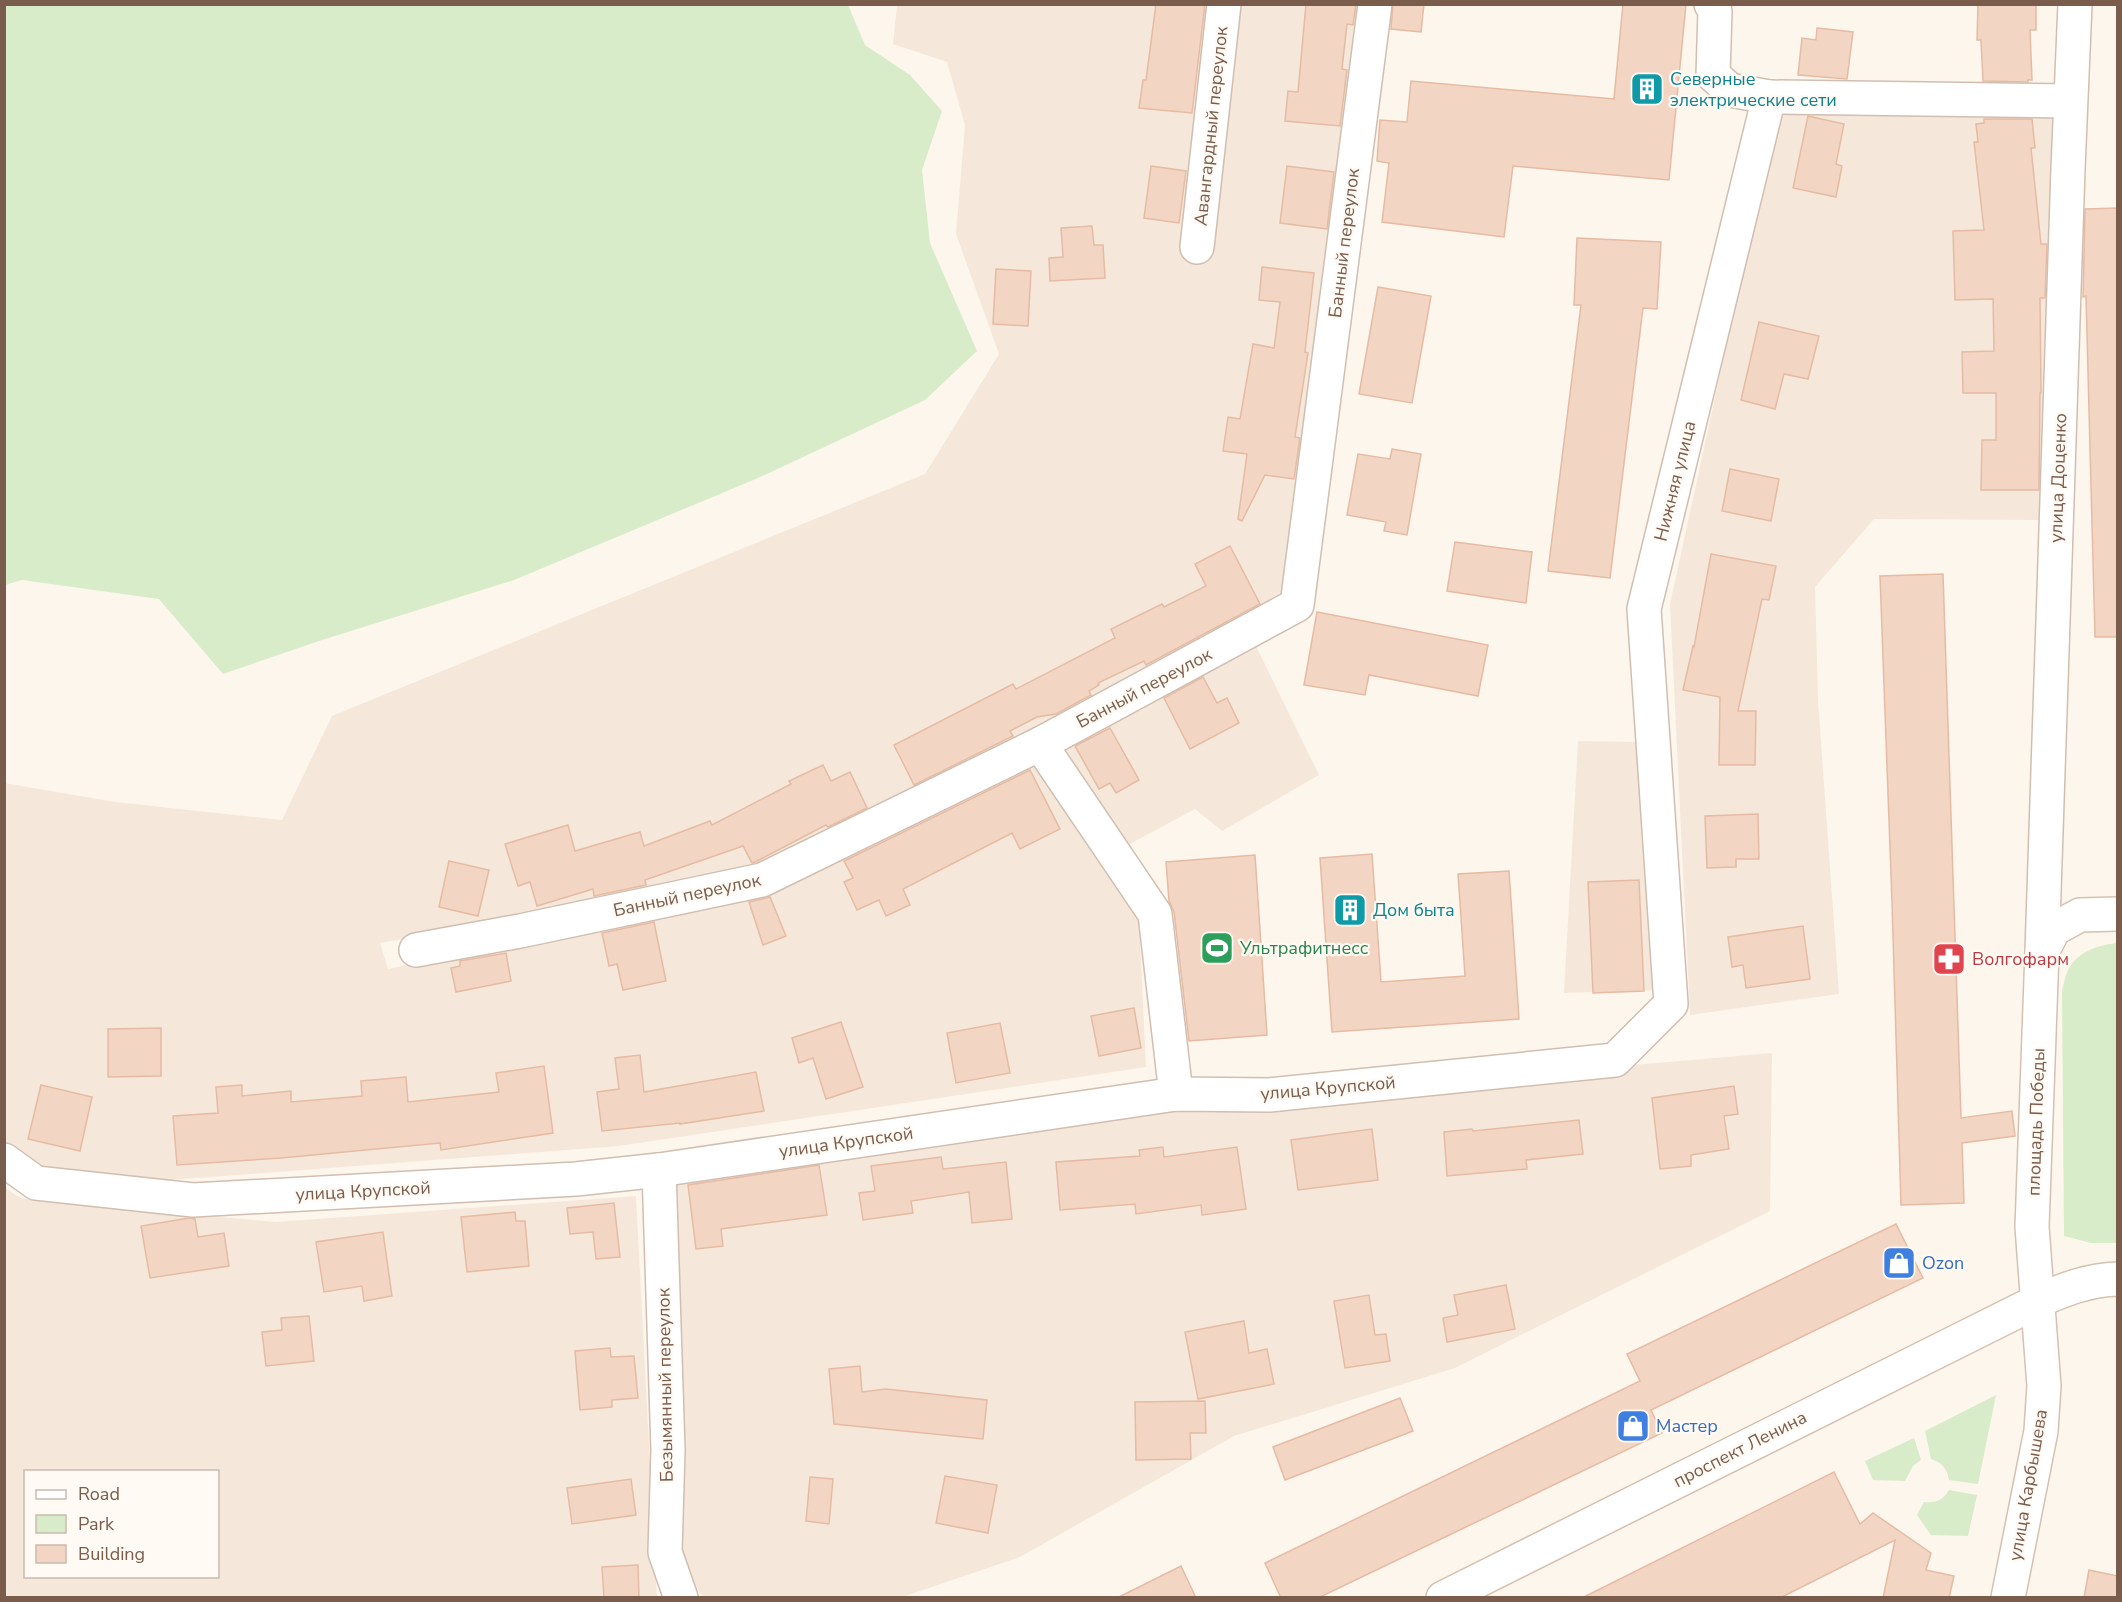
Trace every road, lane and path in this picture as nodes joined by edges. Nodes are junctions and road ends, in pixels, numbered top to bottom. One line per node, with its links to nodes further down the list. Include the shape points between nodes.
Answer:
1 (1224, 4): 7 (street, Авангардный переулок)
2 (1375, 4): 8 (street, Банный переулок, via 1297,605)
3 (1711, 4): 5 (street, via 1713,75 1730,90)
4 (2075, 4): 6 (street, улица Доценко)
5 (1769, 97): 6 (street); 12 (street, Нижняя улица, via 1644,609)
6 (2070, 101): 11 (street, улица Доценко)
7 (1197, 247)
8 (1040, 744): 10 (street, Банный переулок, via 762,880); 13 (street, via 1155,914)
9 (2118, 915): 11 (street, площадь Победы, via 2080,915 2054,929)
10 (416, 950)
11 (2042, 952): 17 (street, площадь Победы, via 2032,1227)
12 (1671, 1004): 13 (street, улица Крупской, via 1615,1060 1269,1095)
13 (1176, 1094): 15 (street, улица Крупской)
14 (4, 1160): 15 (street, улица Крупской, via 36,1183 193,1200 576,1179)
15 (659, 1170): 18 (street, Безымянный переулок, via 668,1450 665,1552)
16 (2118, 1279): 17 (street, via 2072,1286)
17 (2038, 1301): 19 (street, проспект Ленина); 20 (street, улица Карбышева, via 2044,1386 2041,1431)
18 (681, 1598)
19 (1443, 1598)
20 (2008, 1598)

